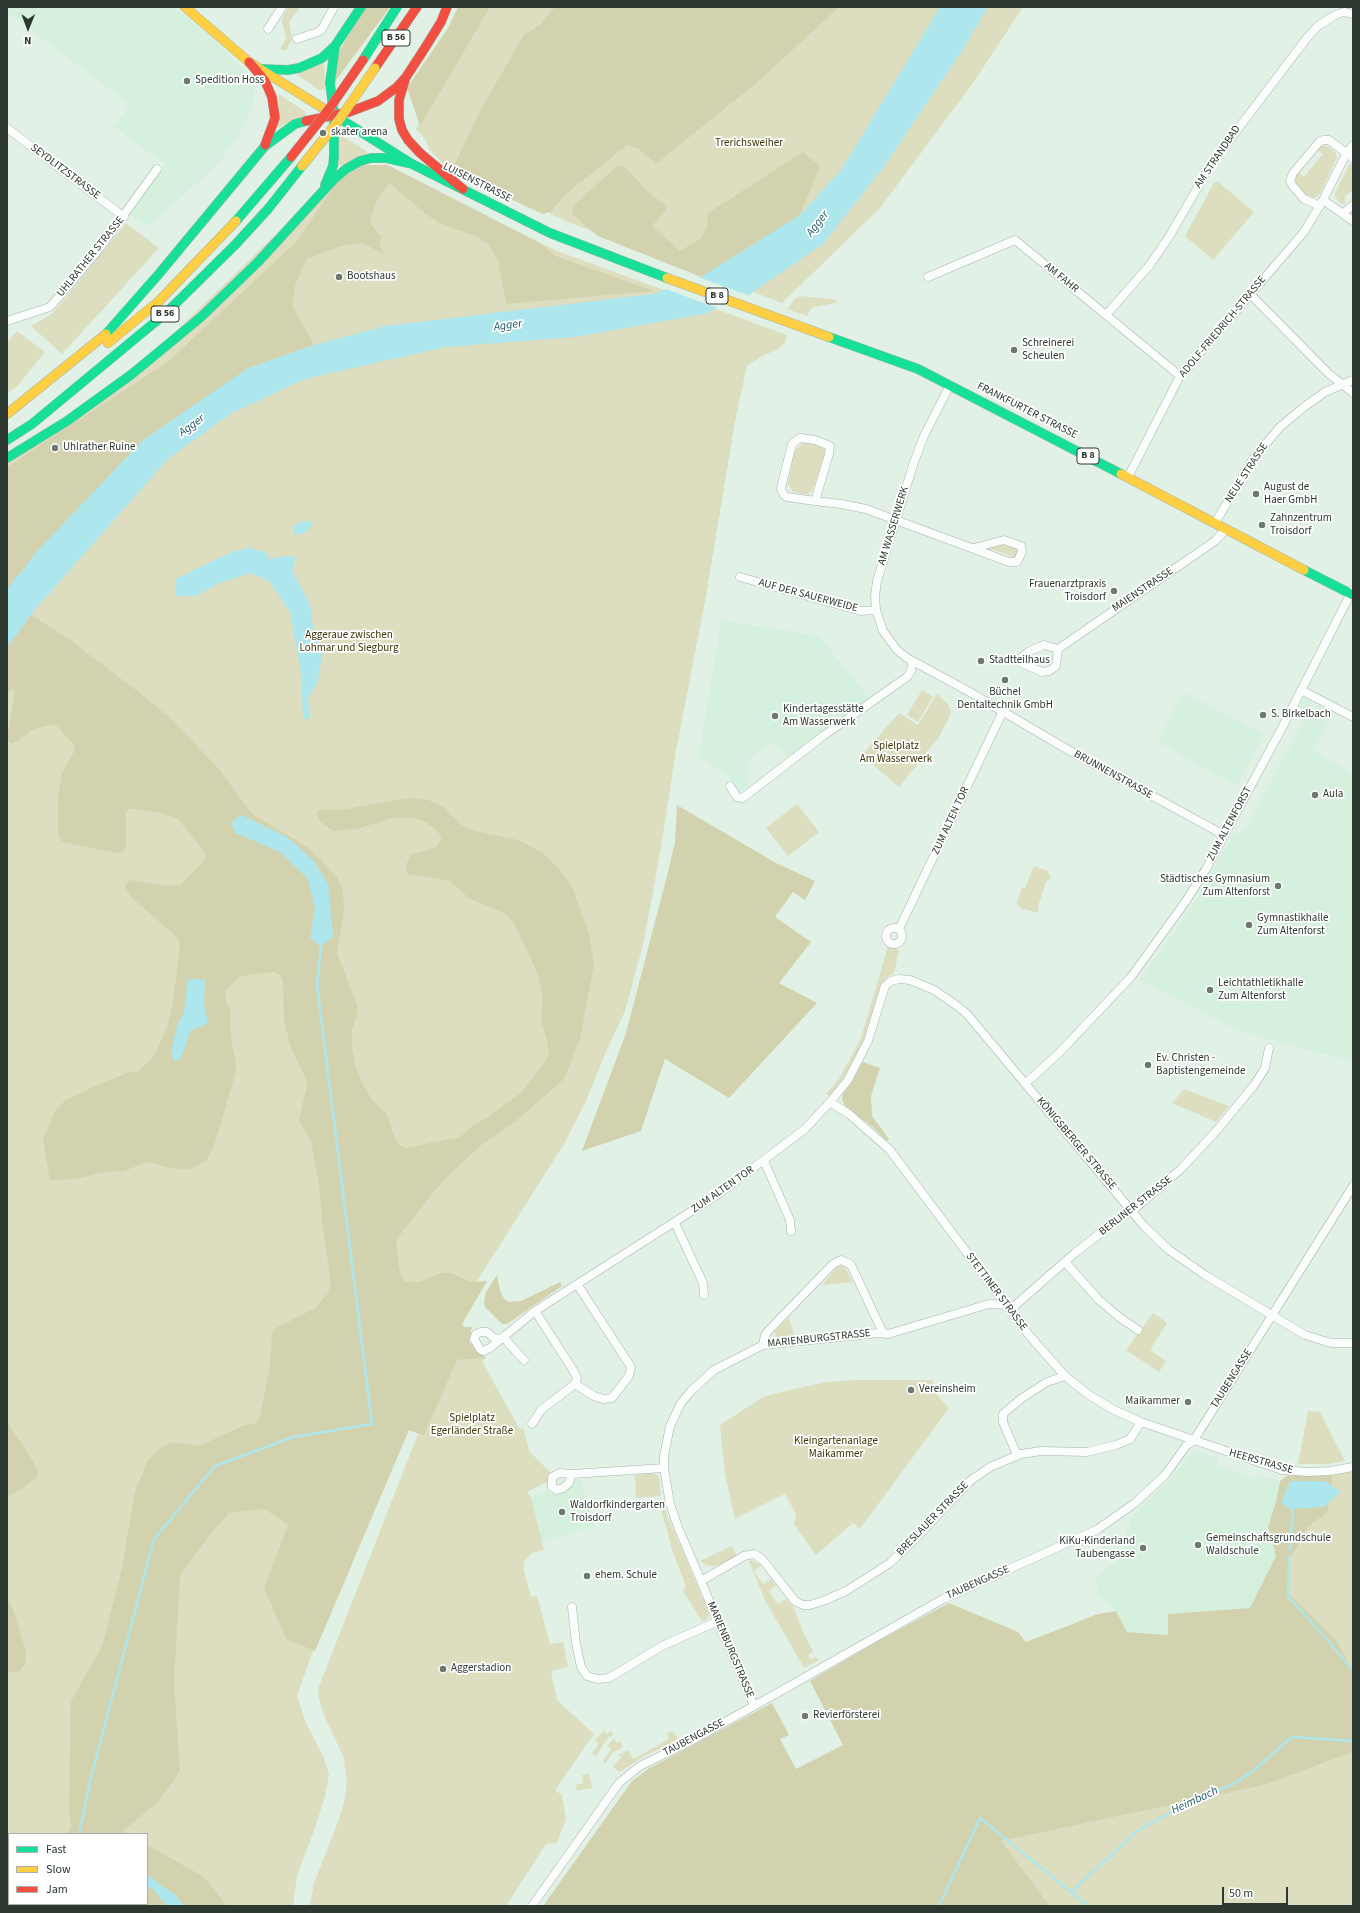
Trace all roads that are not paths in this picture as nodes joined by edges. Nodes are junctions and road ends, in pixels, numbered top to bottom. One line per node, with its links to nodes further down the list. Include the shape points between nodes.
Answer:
1 (185, 7): 12 (main road, LUISENSTRASSE)
2 (282, 7): 9 (street)
3 (334, 7): 10 (street, via 322,29)
4 (361, 7): 11 (main road)
5 (397, 7): 34 (main road, B 56, bridge, via 329,109 223,236 159,301)
6 (417, 7): 43 (main road, B 56, bridge, via 339,120 268,209 235,245 166,313 61,401)
7 (447, 7): 14 (main road, via 441,22)
8 (1353, 14): 31 (street, AM STRANDBAD, via 1337,14 1318,26 1306,39 1210,166 1156,256)
9 (268, 29)
10 (297, 39)
11 (336, 46): 13 (main road, via 322,58 299,68); 15 (main road, via 330,83)
12 (248, 62): 13 (main road, LUISENSTRASSE); 18 (main road, via 265,81 272,97 275,118)
13 (262, 69): 15 (main road, LUISENSTRASSE)
14 (406, 77): 15 (main road, via 378,101); 22 (main road, via 399,100 402,130 420,153)
15 (334, 115): 18 (main road, via 295,124); 20 (main road, LUISENSTRASSE / B 8); 23 (main road, via 333,166)
16 (7, 128): 27 (street, SEYDLITZSTRASSE)
17 (1353, 145): 19 (street, ADOLF-FRIEDRICH-STRASSE)
18 (265, 146): 41 (main road, via 158,276 108,332)
19 (1350, 156): 24 (street, ADOLF-FRIEDRICH-STRASSE); 24 (street, via 1329,140 1324,140 1291,177 1292,185 1304,199)
20 (412, 164): 22 (main road, LUISENSTRASSE / B 8); 23 (main road, via 386,158 360,161 340,174)
21 (157, 169): 27 (street, UHLRATHER STRASSE)
22 (463, 189): 33 (main road, LUISENSTRASSE / B 8, via 550,233)
23 (319, 196): 44 (main road, via 258,262 201,317 132,374 67,421)
24 (1322, 203): 26 (street); 30 (street, ADOLF-FRIEDRICH-STRASSE, via 1294,245)
25 (1353, 205): 26 (street)
26 (1343, 213): 28 (street)
27 (124, 217): 32 (street, UHLRATHER STRASSE, via 50,307)
28 (1353, 221)
29 (928, 277): 31 (street, AM FAHR, via 1014,240)
30 (1250, 294): 35 (street, ADOLF-FRIEDRICH-STRASSE); 37 (street)
31 (1106, 314): 35 (street, AM FAHR)
32 (7, 321)
33 (789, 322): 38 (main road, FRANKFURTER STRASSE / B 8, via 909,365)
34 (75, 371)
35 (1180, 376): 45 (street, ADOLF-FRIEDRICH-STRASSE)
36 (1353, 380): 37 (street, NEUE STRASSE)
37 (1340, 384): 40 (street); 48 (street, NEUE STRASSE, via 1304,407 1280,427 1253,459)
38 (950, 385): 45 (main road, FRANKFURTER STRASSE / B 8); 47 (street, AM WASSERWERK, via 922,441)
39 (51, 391): 42 (main road)
40 (1353, 393)
41 (7, 414)
42 (7, 421)
43 (7, 440)
44 (7, 458)
45 (1128, 477): 48 (main road, FRANKFURTER STRASSE / B 8)
46 (815, 501): 46 (street, via 830,446 800,438 792,444 781,489 787,497); 47 (street, via 866,509)
47 (896, 519): 50 (street); 53 (street, AM WASSERWERK, via 878,581)
48 (1215, 523): 49 (main road, FRANKFURTER STRASSE / B 8)
49 (1226, 529): 52 (main road, FRANKFURTER STRASSE / B 8); 54 (street, MAIENSTRASSE, via 1215,541)
50 (974, 548): 50 (street, via 1014,563 1020,560 1022,549 1015,542 1004,540)
51 (740, 577): 53 (street, AUF DER SAUERWEIDE, via 861,611)
52 (1352, 593): 56 (street, ZUM ALTENFORST)
53 (876, 610): 55 (street, AM WASSERWERK, via 879,624 889,640)
54 (1058, 649): 54 (street, via 1044,645 1028,652 1017,661 1042,672 1049,671 1056,666)
55 (912, 661): 57 (street, AM WASSERWERK); 59 (street, via 911,671 907,677 823,736 744,797 737,797)
56 (1301, 690): 58 (street); 60 (street, ZUM ALTENFORST)
57 (1003, 712): 60 (street, BRUNNENSTRASSE); 61 (street, ZUM ALTEN TOR)
58 (1353, 717)
59 (730, 786)
60 (1224, 835): 64 (street, ZUM ALTENFORST, via 1186,901 1131,977 1059,1053)
61 (899, 929)
62 (885, 986): 64 (street, KÖNIGSBERGER STRASSE, via 890,981 905,979 922,984 946,997 967,1014); 65 (street, ZUM ALTEN TOR, via 864,1050 848,1080)
63 (1268, 1048): 68 (street, BERLINER STRASSE, via 1265,1068 1237,1107 1181,1169)
64 (1026, 1083): 68 (street, KÖNIGSBERGER STRASSE)
65 (830, 1102): 66 (street, ZUM ALTEN TOR, via 805,1129); 74 (street, STETTINER STRASSE, via 889,1149)
66 (764, 1161): 69 (street, ZUM ALTEN TOR); 70 (street, via 790,1220)
67 (1353, 1186): 76 (street, TAUBENGASSE)
68 (1132, 1211): 71 (street, BERLINER STRASSE); 76 (street, KÖNIGSBERGER STRASSE, via 1158,1240 1187,1264)
69 (675, 1223): 72 (street, ZUM ALTEN TOR); 73 (street, via 702,1282)
70 (791, 1231)
71 (1065, 1262): 74 (street, BERLINER STRASSE); 77 (street, via 1100,1301)
72 (577, 1284): 75 (street, ZUM ALTEN TOR); 83 (street, via 632,1367 629,1376 612,1398 594,1396)
73 (704, 1295)
74 (1009, 1307): 78 (street, MARIENBURGSTRASSE, via 989,1304); 82 (street, STETTINER STRASSE, via 1028,1334)
75 (535, 1311): 81 (street, ZUM ALTEN TOR, via 502,1338); 83 (street, via 573,1370 577,1378)
76 (1272, 1315): 79 (street, KÖNIGSBERGER STRASSE, via 1317,1340); 86 (street, TAUBENGASSE)
77 (1138, 1330)
78 (883, 1334): 80 (street, MARIENBURGSTRASSE); 80 (street, via 850,1264 841,1260 833,1264 770,1329 765,1335)
79 (1353, 1343)
80 (763, 1345): 89 (street, MARIENBURGSTRASSE, via 714,1370 686,1396 669,1430)
81 (524, 1360)
82 (1065, 1376): 84 (street, STETTINER STRASSE, via 1089,1395); 87 (street, via 1041,1386 1003,1414 1003,1422)
83 (575, 1384): 85 (street, via 541,1410)
84 (1141, 1422): 86 (street, STETTINER STRASSE); 87 (street, BRESLAUER STRASSE, via 1130,1439 1116,1446 1093,1451 1041,1451)
85 (532, 1424)
86 (1194, 1440): 88 (street, HEERSTRASSE, via 1289,1472 1330,1471); 94 (street, TAUBENGASSE, via 1186,1446 1166,1475 1135,1503 1098,1529 943,1598)
87 (1017, 1455): 91 (street, BRESLAUER STRASSE, via 990,1467 970,1481 890,1563 846,1591 823,1601 810,1605 795,1601 762,1559 754,1554 744,1556)
88 (1353, 1467)
89 (664, 1468): 90 (street); 91 (street, MARIENBURGSTRASSE, via 670,1504)
90 (572, 1474)
91 (701, 1581): 93 (street, MARIENBURGSTRASSE)
92 (572, 1607): 93 (street, via 581,1667 588,1676 597,1679 608,1678 662,1646)
93 (718, 1621): 94 (street, MARIENBURGSTRASSE)
94 (754, 1706): 95 (street, TAUBENGASSE, via 640,1766 619,1783)
95 (532, 1906)

